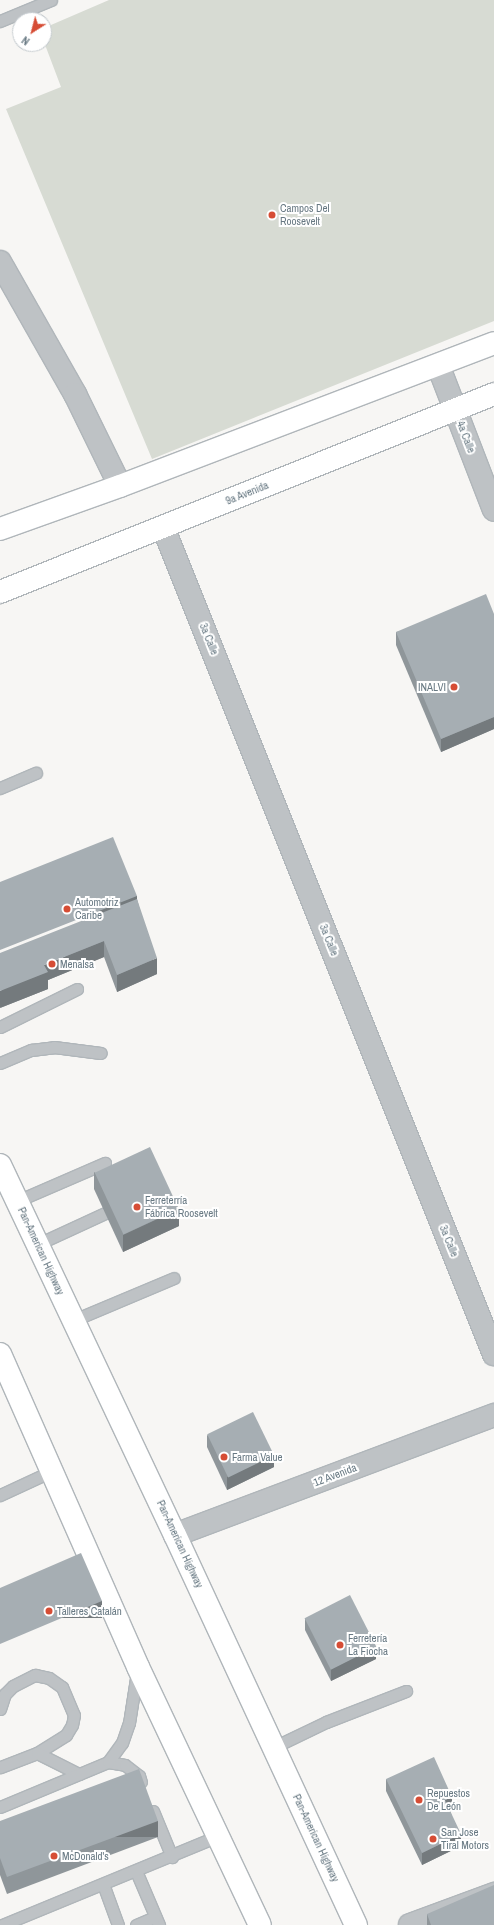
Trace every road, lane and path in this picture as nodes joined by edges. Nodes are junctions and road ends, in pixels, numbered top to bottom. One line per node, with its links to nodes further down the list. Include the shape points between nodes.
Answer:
1 (51, 0): 2 (lane)
2 (0, 21)
3 (0, 262): 8 (street, via 74,394)
4 (494, 343): 5 (main road)
5 (438, 365): 7 (street, 4a Calle); 8 (main road)
6 (494, 394): 7 (main road, 9a Avenida)
7 (456, 410): 9 (street, 4a Calle); 10 (main road, 9a Avenida)
8 (120, 486): 11 (main road)
9 (494, 510)
10 (163, 526): 12 (main road, 9a Avenida); 27 (street, 3a Calle)
11 (0, 529)
12 (0, 592)
13 (36, 773): 14 (lane)
14 (0, 788)
15 (77, 989): 16 (lane)
16 (0, 1027)
17 (101, 1052): 18 (lane, via 54,1047 31,1050)
18 (0, 1063)
19 (104, 1163): 21 (lane)
20 (0, 1165): 21 (main road, Pan-American Highway)
21 (17, 1201): 23 (main road, Pan-American Highway)
22 (105, 1213): 23 (lane)
23 (38, 1244): 25 (main road, Pan-American Highway)
24 (174, 1278): 25 (lane)
25 (74, 1320): 31 (main road, Pan-American Highway)
26 (0, 1354): 29 (main road)
27 (494, 1354)
28 (494, 1415): 31 (street, 12 Avenida)
29 (52, 1471): 30 (lane); 32 (main road)
30 (0, 1495)
31 (175, 1534): 37 (main road, Pan-American Highway)
32 (89, 1554): 33 (street); 34 (main road)
33 (67, 1563)
34 (138, 1667): 39 (lane, via 129,1723 122,1743); 43 (main road)
35 (406, 1691): 37 (lane, via 326,1722)
36 (0, 1709): 38 (lane, via 5,1694 13,1686 35,1675 49,1678 62,1687 74,1715 72,1725 66,1735)
37 (274, 1748): 53 (main road, Pan-American Highway)
38 (37, 1752): 40 (lane); 41 (lane)
39 (108, 1762): 41 (lane); 44 (lane, via 125,1765 138,1776)
40 (0, 1766)
41 (79, 1774): 42 (lane)
42 (0, 1807)
43 (218, 1836): 44 (lane); 52 (main road)
44 (172, 1857): 45 (lane)
45 (136, 1871): 46 (lane); 48 (lane)
46 (103, 1884): 49 (lane); 50 (lane)
47 (494, 1894): 54 (street)
48 (157, 1921): 51 (lane)
49 (1, 1925)
50 (118, 1925)
51 (136, 1925)
52 (260, 1925)
53 (356, 1925)
54 (410, 1925)

